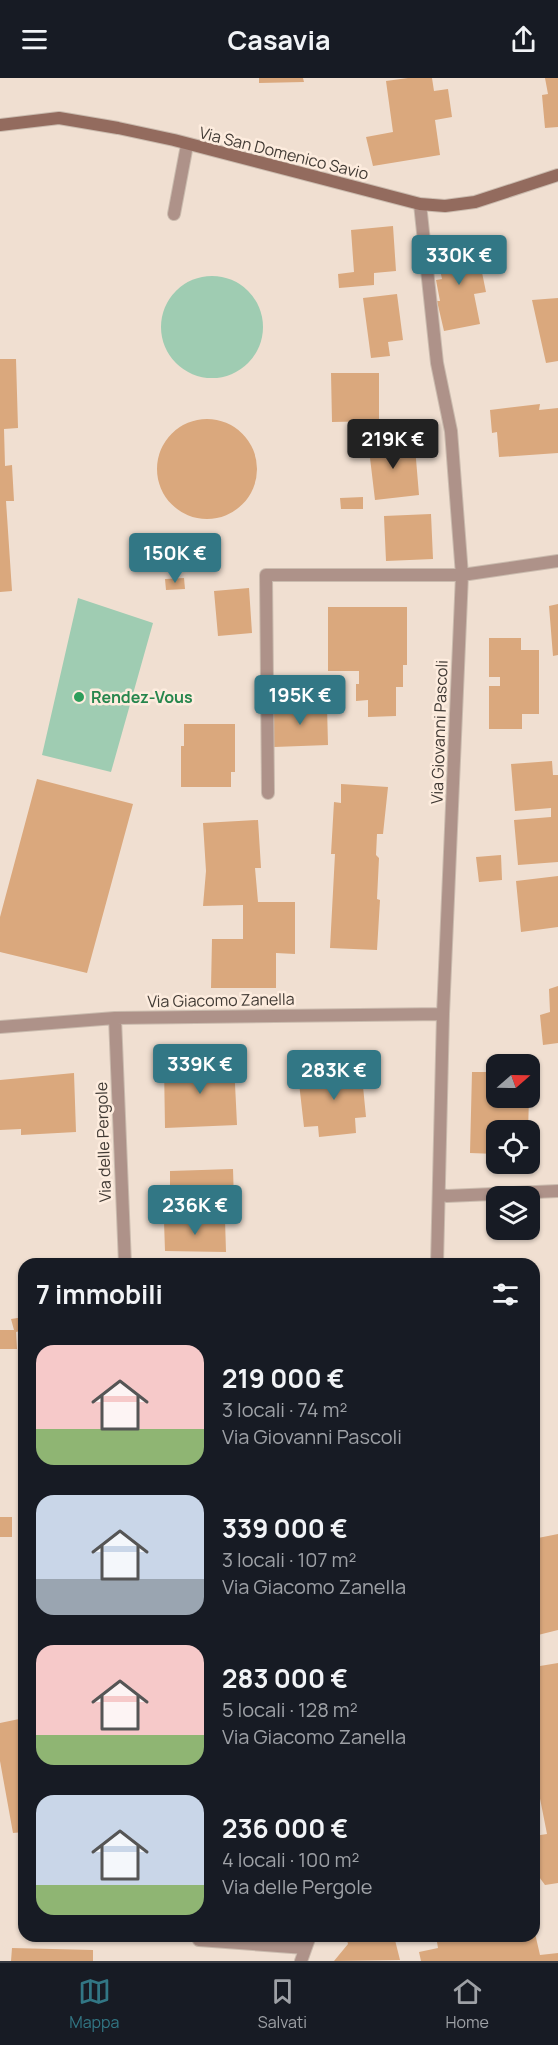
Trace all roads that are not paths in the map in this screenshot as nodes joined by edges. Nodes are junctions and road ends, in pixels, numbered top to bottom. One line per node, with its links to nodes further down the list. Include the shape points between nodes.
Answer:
1 (0, 125): 2 (street, Via San Domenico Savio, via 59,118)
2 (187, 145): 4 (street, Via San Domenico Savio); 5 (street)
3 (558, 176): 4 (street, Via San Domenico Savio, via 475,202 445,207)
4 (420, 204): 7 (street, Via Giovanni Pascoli, via 437,363 451,431)
5 (174, 214)
6 (558, 561): 7 (street)
7 (462, 575): 8 (street, via 266,575); 9 (street, Via Giovanni Pascoli)
8 (268, 793)
9 (443, 1014): 10 (street, Via Giacomo Zanella); 13 (street, Via Giovanni Pascoli)
10 (115, 1018): 11 (street, Via Giacomo Zanella); 14 (street, Via delle Pergole)
11 (0, 1027)
12 (558, 1191): 13 (street)
13 (439, 1194): 15 (street, Via Giovanni Pascoli)
14 (125, 1258)
15 (437, 1258)
16 (308, 1942): 17 (street)
17 (301, 1961)

